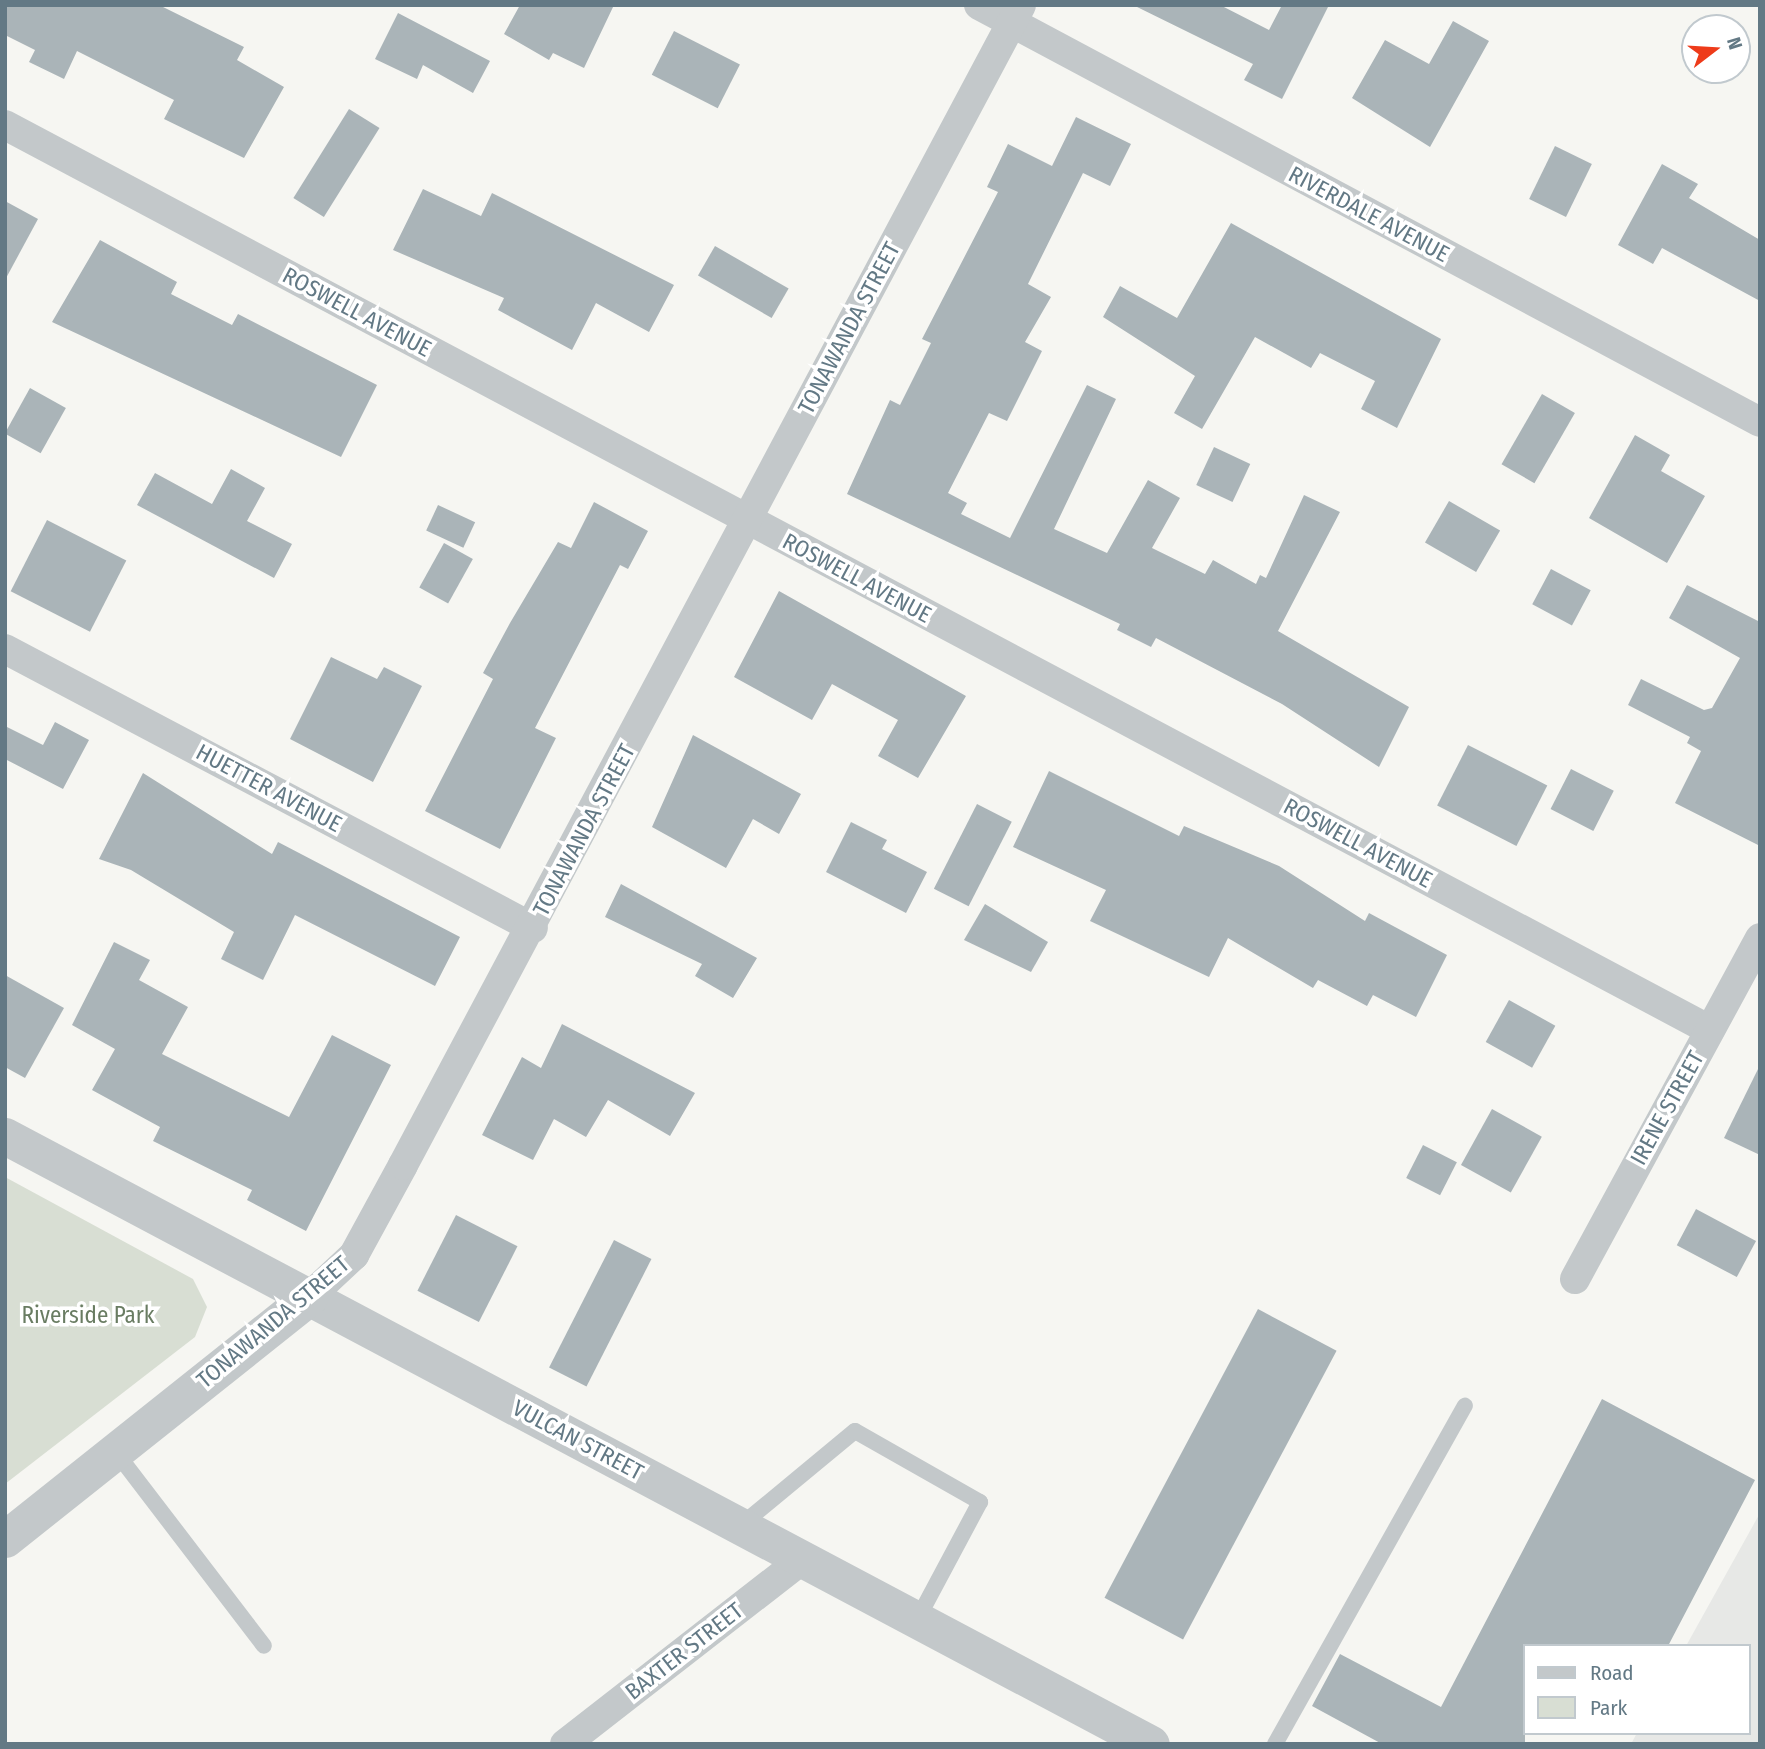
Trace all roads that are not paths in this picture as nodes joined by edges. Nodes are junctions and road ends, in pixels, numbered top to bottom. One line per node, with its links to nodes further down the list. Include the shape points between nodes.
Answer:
1 (979, 5): 2 (street, RIVERDALE AVENUE)
2 (1016, 14): 4 (street, RIVERDALE AVENUE); 5 (street, TONAWANDA STREET)
3 (5, 125): 5 (street, ROSWELL AVENUE)
4 (1760, 422)
5 (747, 520): 7 (street, TONAWANDA STREET); 9 (street, ROSWELL AVENUE)
6 (5, 649): 7 (street, HUETTER AVENUE)
7 (533, 928): 12 (street, TONAWANDA STREET, via 354,1255)
8 (1760, 938): 9 (street, IRENE STREET)
9 (1710, 1030): 11 (street, IRENE STREET)
10 (5, 1136): 12 (street, VULCAN STREET)
11 (1575, 1279)
12 (309, 1297): 14 (street, TONAWANDA STREET); 15 (street, VULCAN STREET)
13 (1465, 1406): 22 (lane)
14 (115, 1451): 16 (street, TONAWANDA STREET); 19 (lane)
15 (740, 1526): 17 (street, VULCAN STREET); 18 (lane, via 855,1431 980,1502)
16 (5, 1539)
17 (803, 1559): 18 (street, VULCAN STREET); 20 (street, BAXTER STREET)
18 (917, 1620): 21 (street, VULCAN STREET)
19 (264, 1646)
20 (565, 1744)
21 (1151, 1744)
22 (1275, 1744)

